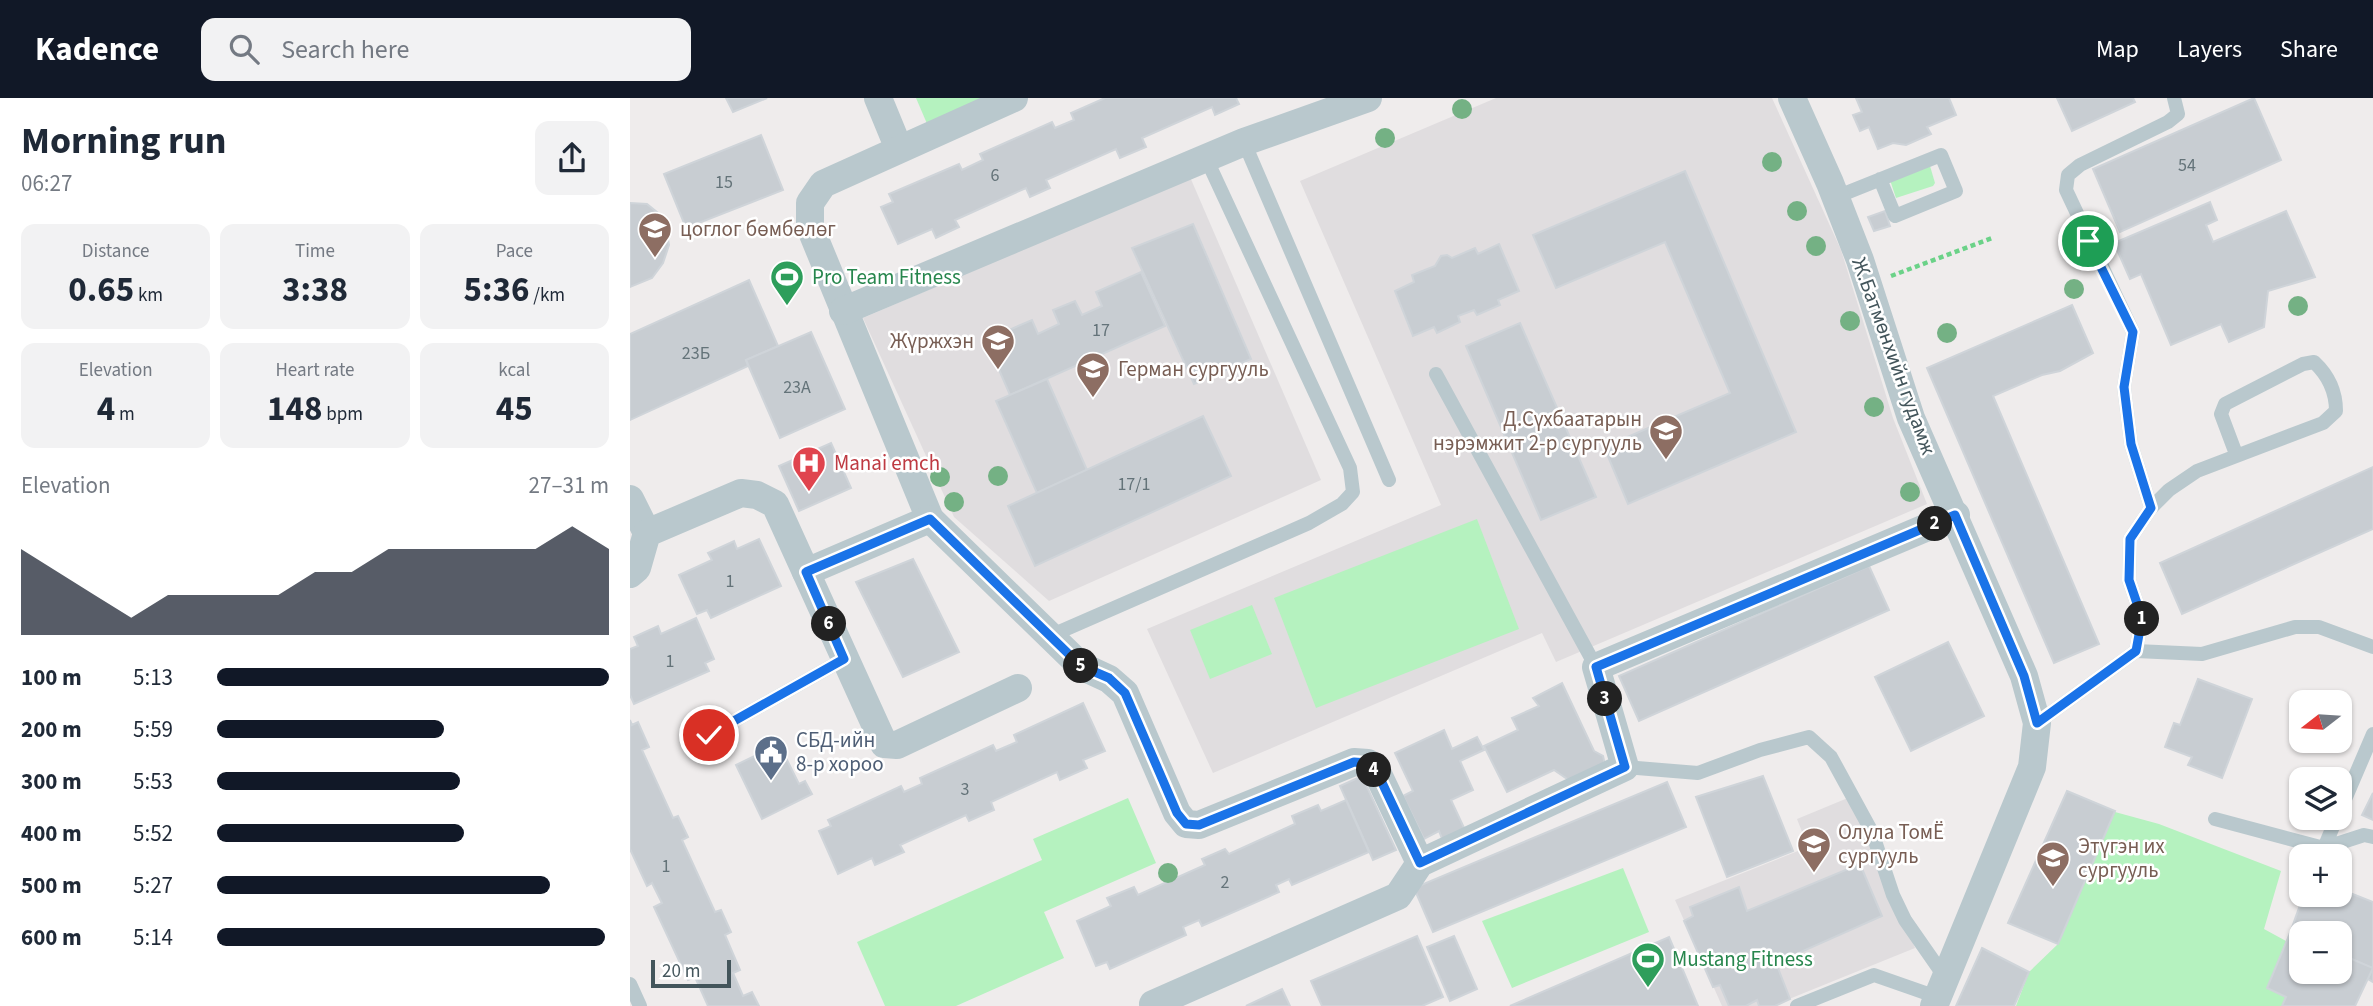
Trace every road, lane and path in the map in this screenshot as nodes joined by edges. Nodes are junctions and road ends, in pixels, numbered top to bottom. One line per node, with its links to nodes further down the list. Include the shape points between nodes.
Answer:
1 (878, 98): 7 (street)
2 (1014, 98): 7 (street)
3 (1368, 98): 6 (street)
4 (1792, 98): 10 (street, Ж.Батмөнхийн гудамж)
5 (2174, 98): 18 (lane, via 2178,114 2080,165 2068,175 2066,190 2133,332 2124,387 2131,444)
6 (1244, 142): 8 (street); 16 (lane)
7 (899, 149): 13 (street, via 822,184 810,203 810,227)
8 (1206, 158): 13 (street); 24 (lane, via 1350,468 1353,492 1309,523)
9 (1880, 179): 9 (lane, via 1941,155 1956,191 1895,216); 10 (lane)
10 (1836, 197): 19 (street, Ж.Батмөнхийн гудамж, via 1911,418)
11 (1992, 238): 12 (path)
12 (1890, 277)
13 (843, 311): 20 (street)
14 (1436, 374): 28 (lane)
15 (2236, 454): 15 (lane, via 2323,423 2336,411 2336,396 2322,369 2314,362 2303,364 2225,404 2223,426); 18 (lane, via 2197,471)
16 (1389, 480)
17 (630, 499): 21 (street)
18 (2151, 508): 26 (lane, via 2130,539 2129,580 2142,618)
19 (1955, 515): 28 (street); 30 (street, Ж.Батмөнхийн гудамж, via 2024,676)
20 (930, 519): 22 (street); 24 (street)
21 (647, 533): 22 (street, via 741,493 757,495 775,504); 23 (street)
22 (806, 572): 27 (street)
23 (630, 574)
24 (1050, 636): 39 (street, via 1081,666 1109,678 1125,693 1177,813 1186,824 1199,825 1354,762 1368,763 1377,772)
25 (2373, 648): 26 (lane, via 2319,627 2295,627 2202,654)
26 (2136, 651): 30 (lane)
27 (844, 659): 29 (street, via 884,744 897,745); 32 (lane)
28 (1596, 667): 33 (street)
29 (1018, 688)
30 (2037, 723): 41 (street, Ж.Батмөнхийн гудамж, via 2032,767)
31 (2373, 734): 34 (lane)
32 (709, 735)
33 (1625, 767): 39 (street); 41 (lane, via 1698,773 1808,737 1831,757 1872,832 1893,895)
34 (2352, 783)
35 (2215, 818): 37 (lane)
36 (2373, 836): 38 (lane)
37 (2309, 844)
38 (2336, 844)
39 (1420, 863): 42 (street, via 1398,896)
40 (630, 984): 43 (lane)
41 (1938, 993): 44 (lane, via 1874,975)
42 (1152, 1005)
43 (640, 1006)
44 (1797, 1006)

